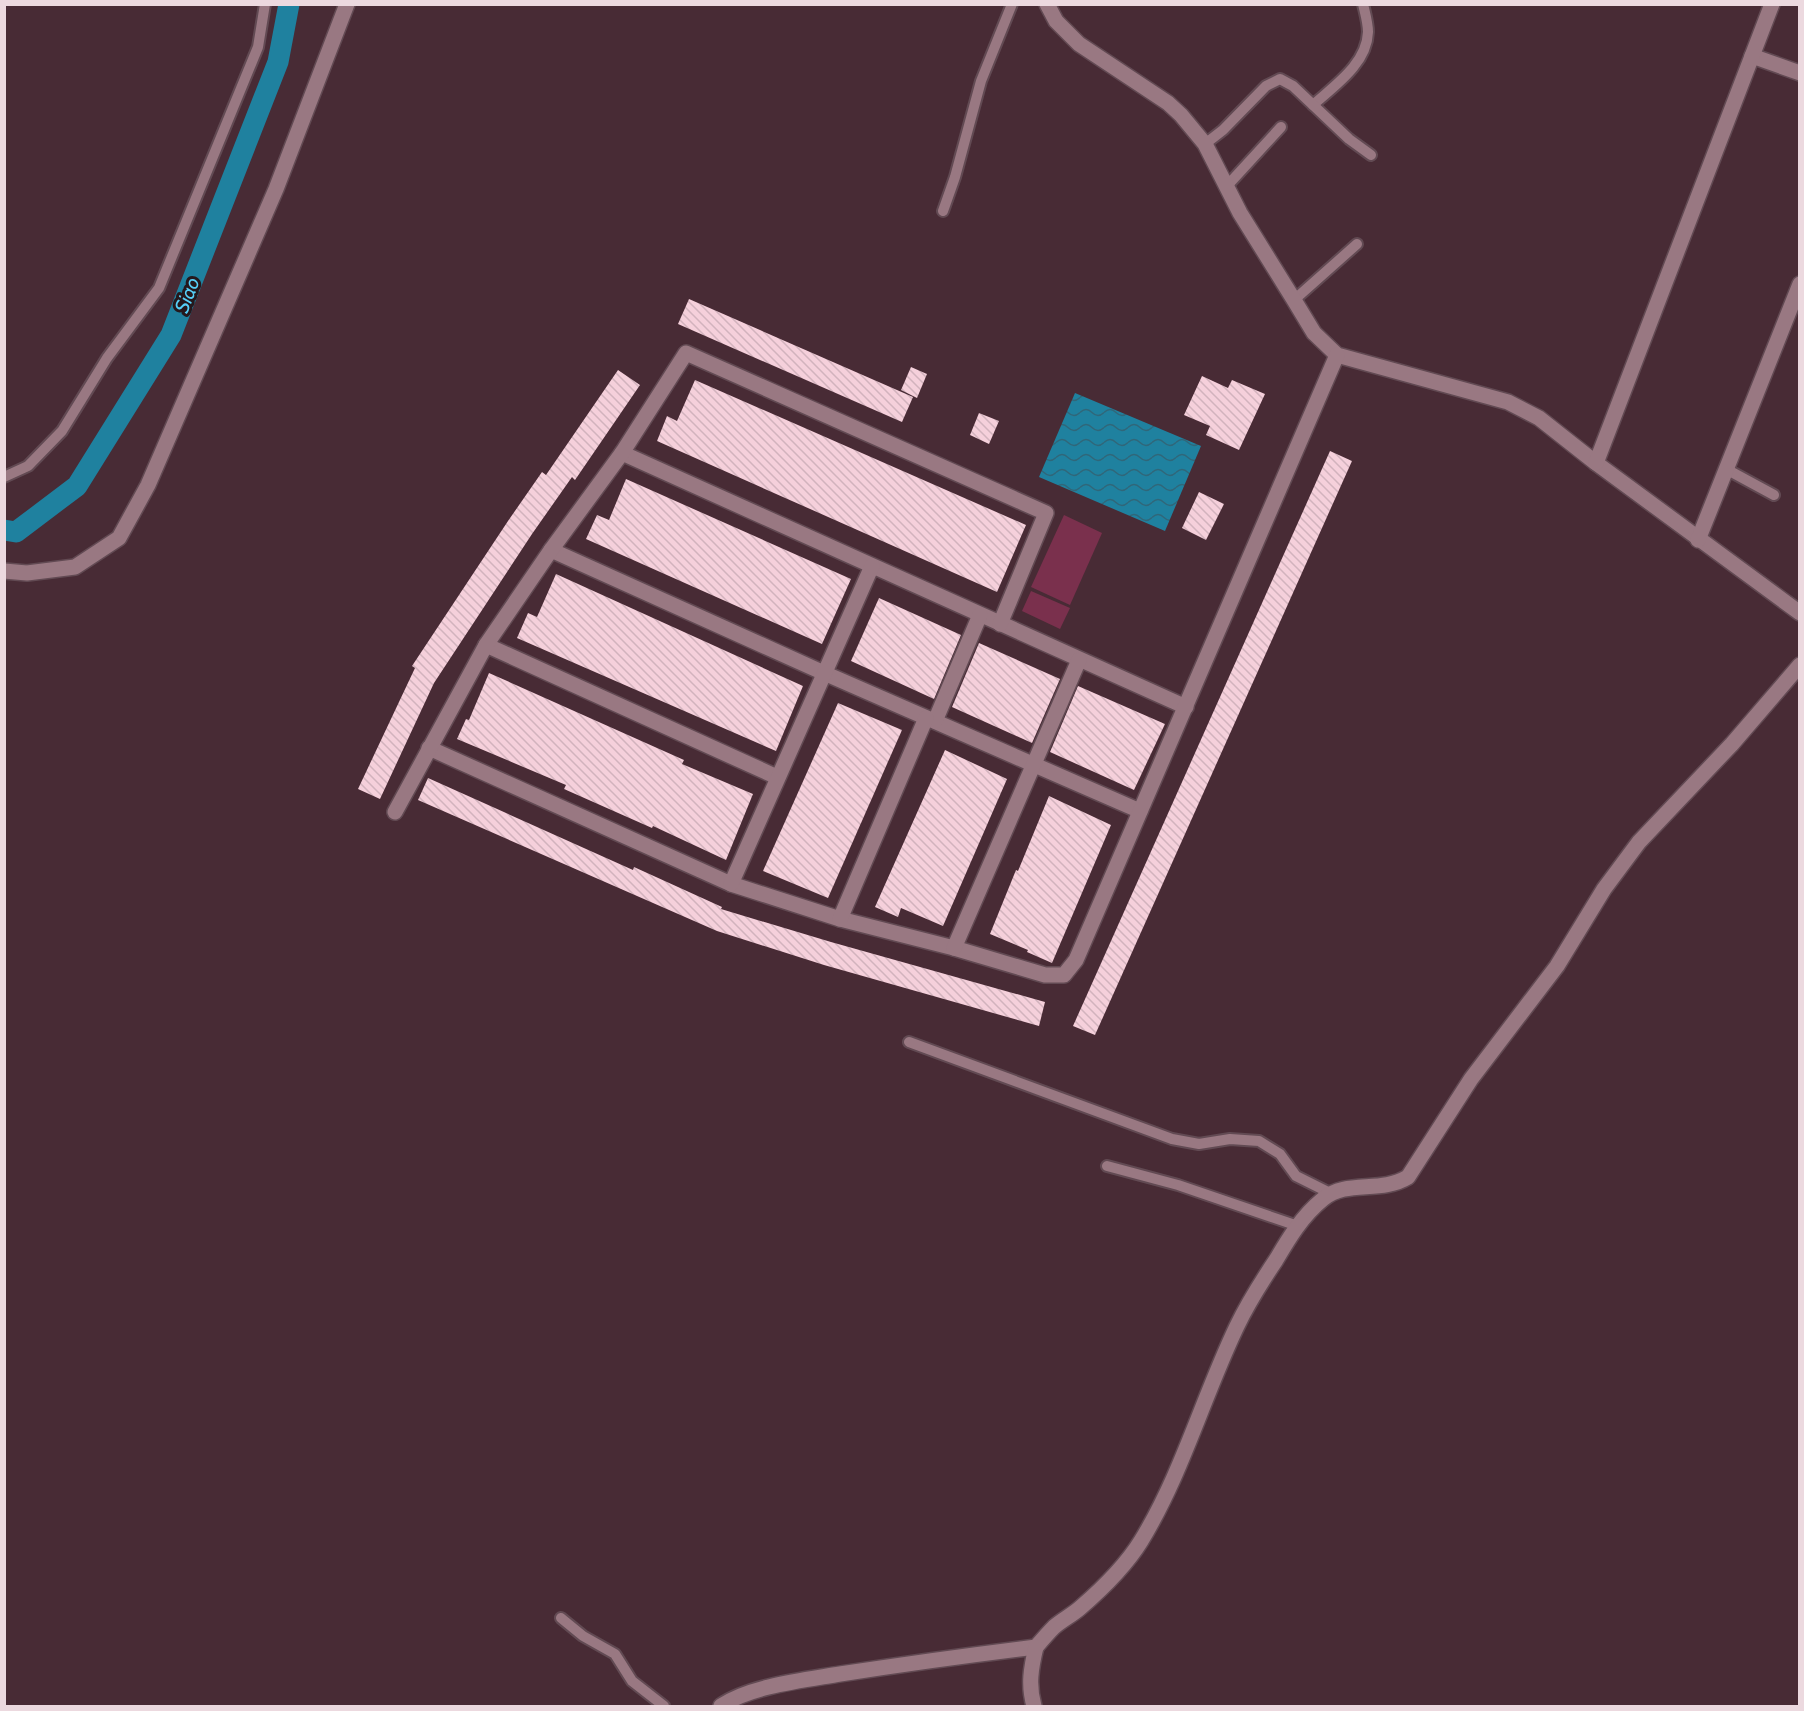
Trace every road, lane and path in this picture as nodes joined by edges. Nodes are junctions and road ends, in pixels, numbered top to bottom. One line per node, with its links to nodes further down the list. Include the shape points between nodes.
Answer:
1 (265, 4): 22 (lane, via 258,47 159,288 107,358 62,431 28,466)
2 (347, 4): 27 (street, via 276,189 148,485 118,538 75,567 27,573)
3 (1012, 4): 14 (lane, via 981,81)
4 (1047, 4): 11 (street, via 1056,21 1079,44 1168,103)
5 (1363, 4): 9 (lane, via 1368,31 1362,56)
6 (1772, 4): 7 (street)
7 (1752, 56): 8 (street); 20 (street)
8 (1800, 73)
9 (1313, 105): 11 (lane, via 1280,79 1266,86); 12 (lane)
10 (1281, 127): 13 (lane)
11 (1206, 144): 13 (street)
12 (1371, 155)
13 (1226, 187): 17 (street)
14 (943, 211)
15 (1358, 244): 17 (lane)
16 (1800, 284): 21 (street)
17 (1294, 300): 18 (street, via 1314,333)
18 (1337, 356): 20 (street, via 1508,402 1539,418); 35 (street)
19 (622, 453): 25 (street); 26 (street); 30 (street, via 686,353 1035,508 1046,513)
20 (1596, 463): 24 (street)
21 (1726, 469): 23 (lane); 24 (street)
22 (4, 477)
23 (1774, 495)
24 (1698, 540): 28 (street)
25 (551, 550): 31 (street); 34 (street)
26 (872, 566): 29 (street); 34 (street)
27 (4, 571)
28 (1800, 614)
29 (980, 615): 30 (street); 36 (street)
30 (1000, 624): 32 (street)
31 (486, 645): 37 (street); 39 (street)
32 (1078, 660): 35 (street); 38 (street)
33 (1800, 664): 47 (street, via 1732,744 1639,842 1557,966 1471,1079 1408,1177 1398,1184 1362,1186)
34 (824, 673): 36 (street); 39 (street)
35 (1186, 707): 40 (street)
36 (931, 720): 38 (street); 43 (street)
37 (429, 748): 41 (street); 42 (street)
38 (1033, 764): 40 (street); 44 (street)
39 (777, 777): 42 (street)
40 (1140, 811): 44 (street, via 1076,960 1064,975 1045,975)
41 (395, 812)
42 (731, 884): 43 (street)
43 (840, 919): 44 (street)
44 (954, 948)
45 (909, 1042): 47 (lane, via 1172,1139 1199,1144 1230,1139 1259,1141 1280,1154 1296,1176)
46 (1107, 1166): 48 (lane, via 1178,1185)
47 (1332, 1194): 48 (street)
48 (1298, 1226): 50 (street, via 1236,1328 1167,1494 1140,1543 1116,1574)
49 (561, 1618): 51 (lane, via 615,1654 632,1681)
50 (1036, 1647): 52 (street, via 800,1680 745,1694); 53 (street, via 1030,1671)
51 (664, 1707)
52 (721, 1707)
53 (1034, 1707)

